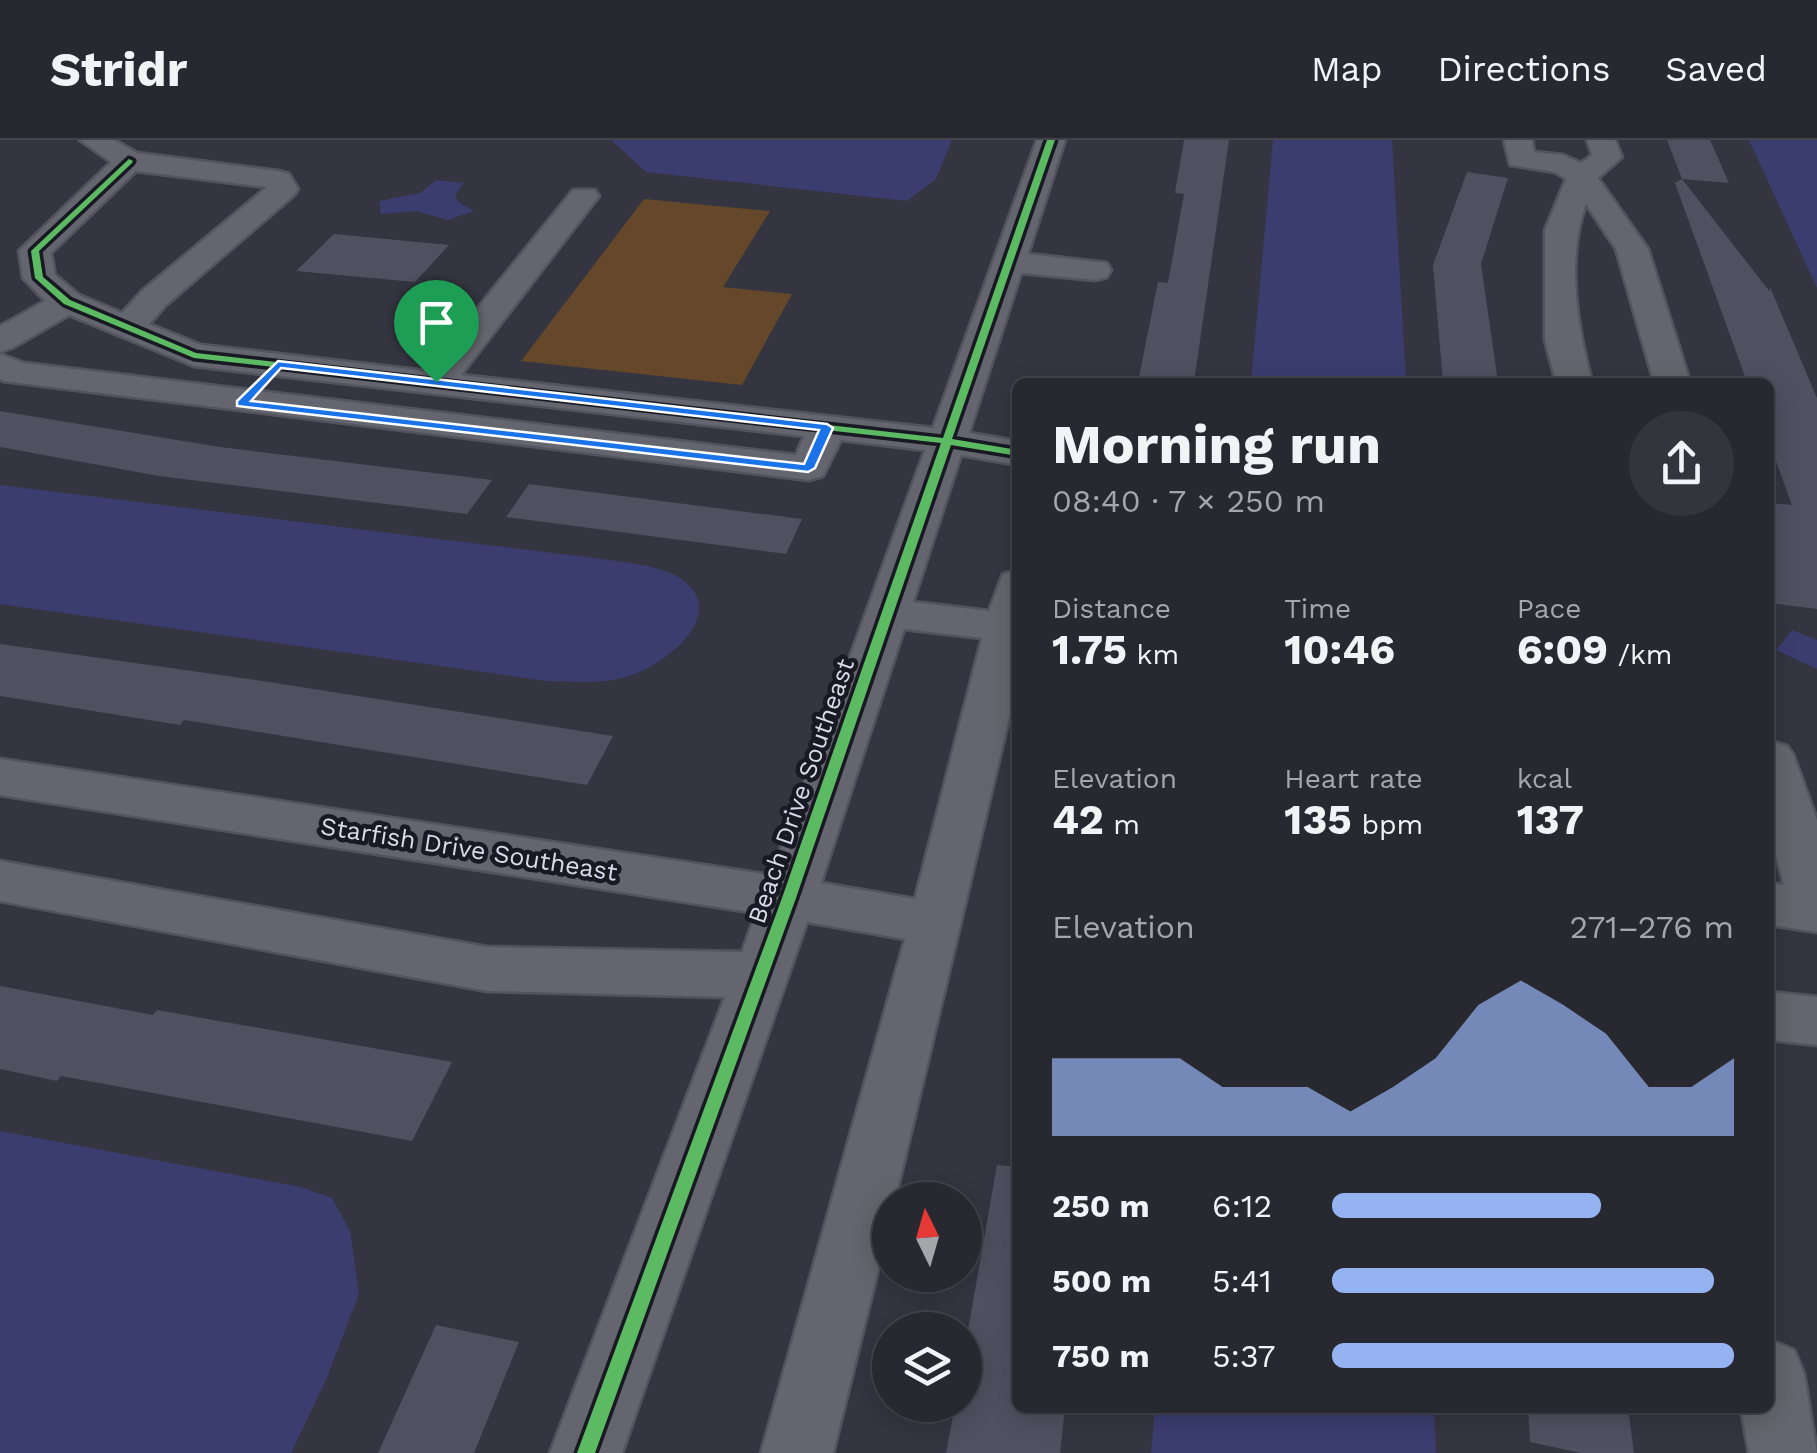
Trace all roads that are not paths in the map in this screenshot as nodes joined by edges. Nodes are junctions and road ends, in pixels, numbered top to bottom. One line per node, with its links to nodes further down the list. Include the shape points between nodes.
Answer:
1 (94, 140): 5 (street)
2 (1051, 140): 8 (street, Beach Drive Southeast)
3 (1518, 140): 6 (street, via 1520,160 1562,164)
4 (1601, 140): 6 (street, via 1607,157)
5 (129, 161): 10 (street, via 35,251 38,278); 11 (street, via 257,175 278,180 282,189)
6 (1582, 176): 15 (street, via 1561,230 1563,340); 16 (street, via 1632,249)
7 (584, 196): 17 (street)
8 (1008, 262): 9 (street); 20 (street, Beach Drive Southeast)
9 (1094, 270)
10 (68, 302): 11 (street); 12 (street)
11 (128, 327): 13 (street, via 194,355)
12 (0, 341)
13 (278, 364): 17 (street); 18 (street)
14 (0, 365): 18 (street, via 16,374)
15 (1573, 378)
16 (1671, 378)
17 (436, 382): 19 (street)
18 (242, 403): 19 (street, via 808,468)
19 (827, 428): 20 (street)
20 (946, 441): 21 (street); 23 (street, Beach Drive Southeast)
21 (1012, 452)
22 (1012, 605): 23 (street); 30 (street)
23 (886, 613): 27 (street, Beach Drive Southeast)
24 (1774, 763): 29 (street)
25 (0, 777): 27 (street, Starfish Drive Southeast)
26 (0, 881): 31 (street, via 487,969)
27 (789, 898): 30 (street, Starfish Drive Southeast); 31 (street, Beach Drive Southeast)
28 (1774, 904): 29 (street)
29 (1817, 909)
30 (936, 924): 36 (street)
31 (760, 975): 35 (street, Beach Drive Southeast)
32 (1774, 1016): 33 (street)
33 (1817, 1021)
34 (1774, 1395): 37 (street)
35 (586, 1453)
36 (797, 1453)
37 (1785, 1453)

